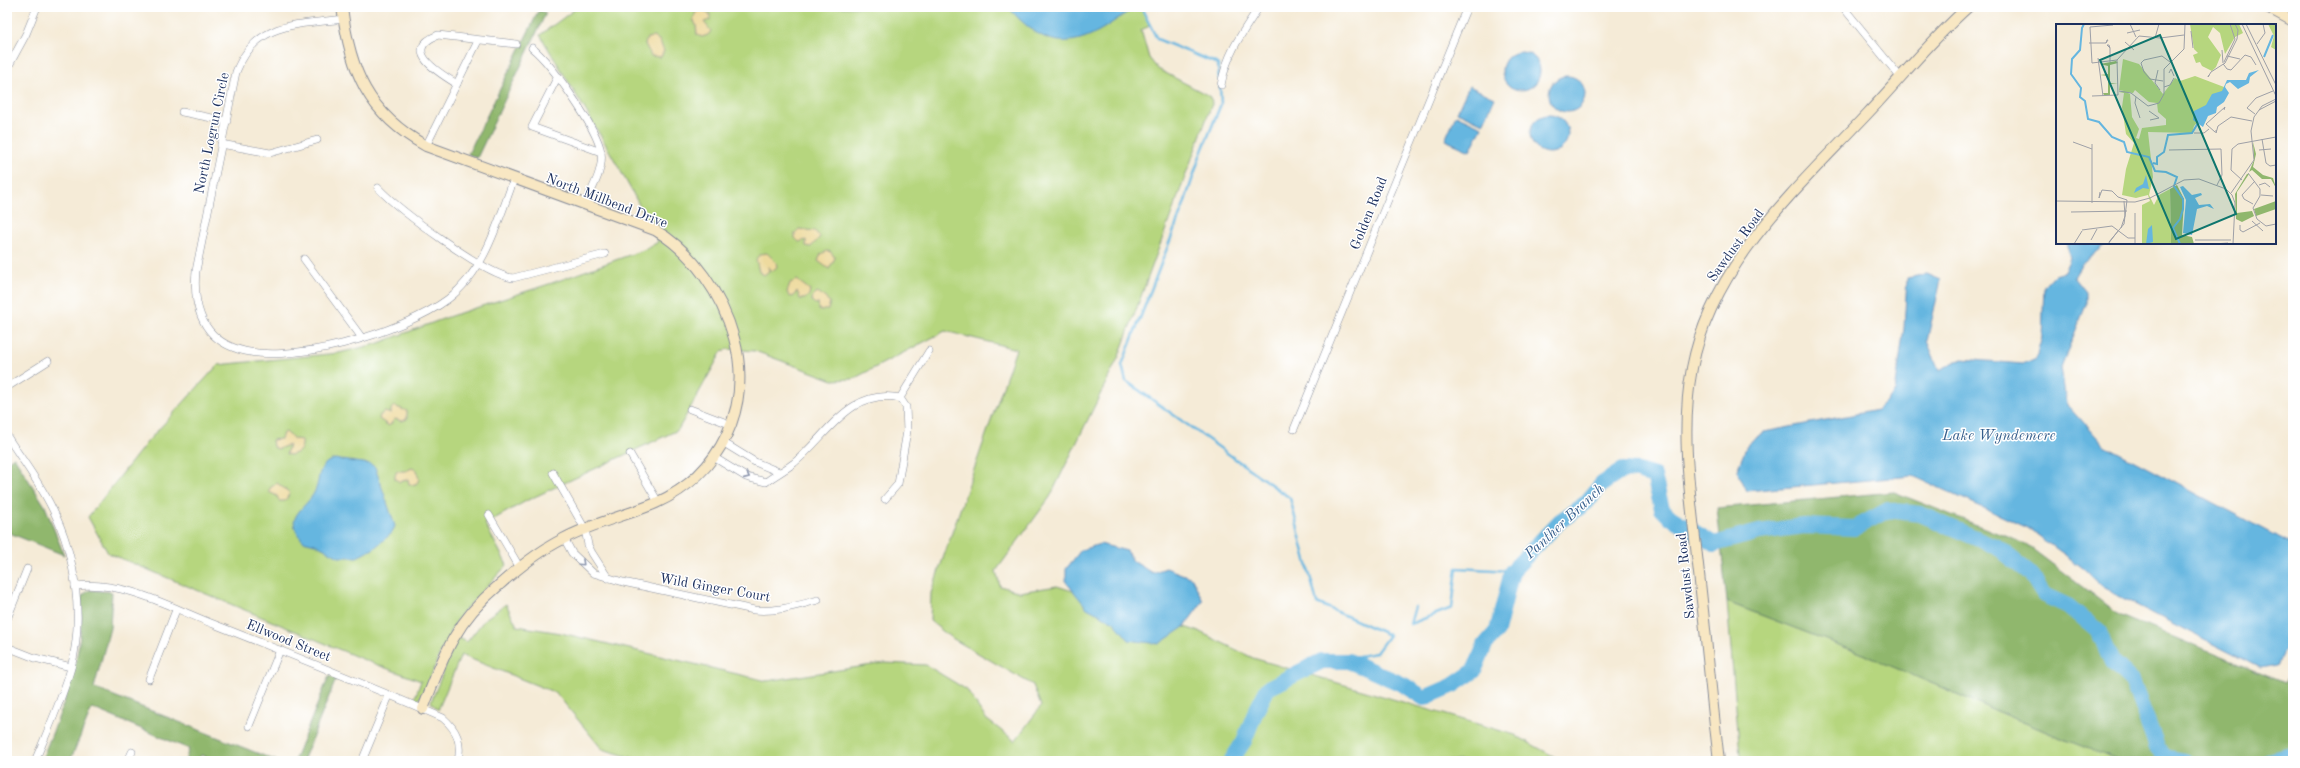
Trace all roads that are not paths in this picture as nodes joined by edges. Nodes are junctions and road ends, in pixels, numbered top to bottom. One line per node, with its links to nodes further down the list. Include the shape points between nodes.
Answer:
1 (37, 7): 13 (street)
2 (342, 7): 8 (street, North Millbend Drive)
3 (1259, 7): 17 (street, via 1231,51)
4 (1467, 7): 37 (street, Golden Road)
5 (1843, 7): 15 (street)
6 (1968, 7): 15 (street, Sawdust Road)
7 (2267, 7): 9 (street)
8 (344, 19): 19 (street, North Logrun Circle, via 284,26 254,43 236,72); 22 (street, North Millbend Drive, via 356,73 373,102 396,127)
9 (2293, 21)
10 (478, 41): 11 (street); 16 (street); 16 (street, via 438,35 427,39 423,47 422,56 429,65)
11 (516, 44)
12 (532, 48): 14 (street, via 548,64)
13 (7, 69)
14 (557, 78): 23 (street, via 594,130); 23 (street, via 532,127)
15 (1901, 78): 68 (street, Sawdust Road, via 1789,198 1748,247 1719,290 1700,337 1692,366 1686,446)
16 (457, 84): 22 (street)
17 (1221, 84)
18 (182, 112): 19 (street)
19 (227, 121): 21 (street, North Logrun Circle)
20 (317, 140): 21 (street, via 270,152)
21 (221, 144): 30 (street, North Logrun Circle, via 196,271 195,302 205,325 231,347 246,351 305,351)
22 (426, 146): 24 (street, North Millbend Drive)
23 (601, 152): 26 (street, via 600,165)
24 (514, 178): 26 (street, North Millbend Drive); 29 (street, via 493,236)
25 (378, 188): 29 (street, via 396,205)
26 (585, 204): 36 (street, North Millbend Drive, via 666,236 686,253 704,278 731,328 737,349 739,396)
27 (605, 254): 29 (street, via 513,278 504,277)
28 (304, 259): 30 (street)
29 (479, 264): 30 (street, via 448,299 420,315)
30 (362, 338)
31 (929, 351): 34 (street)
32 (48, 361): 33 (street)
33 (7, 386)
34 (900, 398): 42 (street, via 874,396 851,407 793,463); 44 (street, via 906,407 907,431 898,484)
35 (690, 409): 36 (street)
36 (732, 425): 39 (street, North Millbend Drive)
37 (1294, 429)
38 (7, 436): 52 (street, via 52,508 68,549)
39 (724, 443): 41 (street, North Millbend Drive); 42 (street, via 755,462)
40 (630, 454): 45 (street)
41 (715, 458): 42 (street, one-way to 42, via 746,478 766,482); 45 (street, North Millbend Drive, via 693,478)
42 (779, 472)
43 (553, 473): 47 (street)
44 (885, 499)
45 (658, 502): 47 (street, North Millbend Drive)
46 (489, 515): 49 (street)
47 (585, 529): 48 (street, North Millbend Drive); 51 (street, via 588,546)
48 (564, 538): 49 (street, North Millbend Drive); 51 (street, Wild Ginger Court, one-way to 51, via 580,562 593,573)
49 (520, 568): 61 (street, North Millbend Drive, via 492,592 457,629)
50 (27, 569): 55 (street)
51 (608, 578): 53 (street, Wild Ginger Court, via 754,610 783,610)
52 (75, 586): 54 (street, Ellwood Street, via 91,584 125,589); 58 (street, via 76,635)
53 (818, 600)
54 (176, 610): 57 (street, Ellwood Street); 59 (street)
55 (7, 618)
56 (7, 647): 58 (street, via 35,658)
57 (280, 650): 60 (street, Ellwood Street); 62 (street)
58 (71, 667): 64 (street)
59 (149, 680)
60 (389, 696): 61 (street, Ellwood Street); 66 (street)
61 (422, 709): 67 (street, Ellwood Street, via 452,725 458,734 461,749)
62 (249, 726)
63 (132, 752): 65 (street)
64 (35, 761)
65 (128, 761)
66 (362, 761)
67 (458, 761)
68 (1719, 761)

